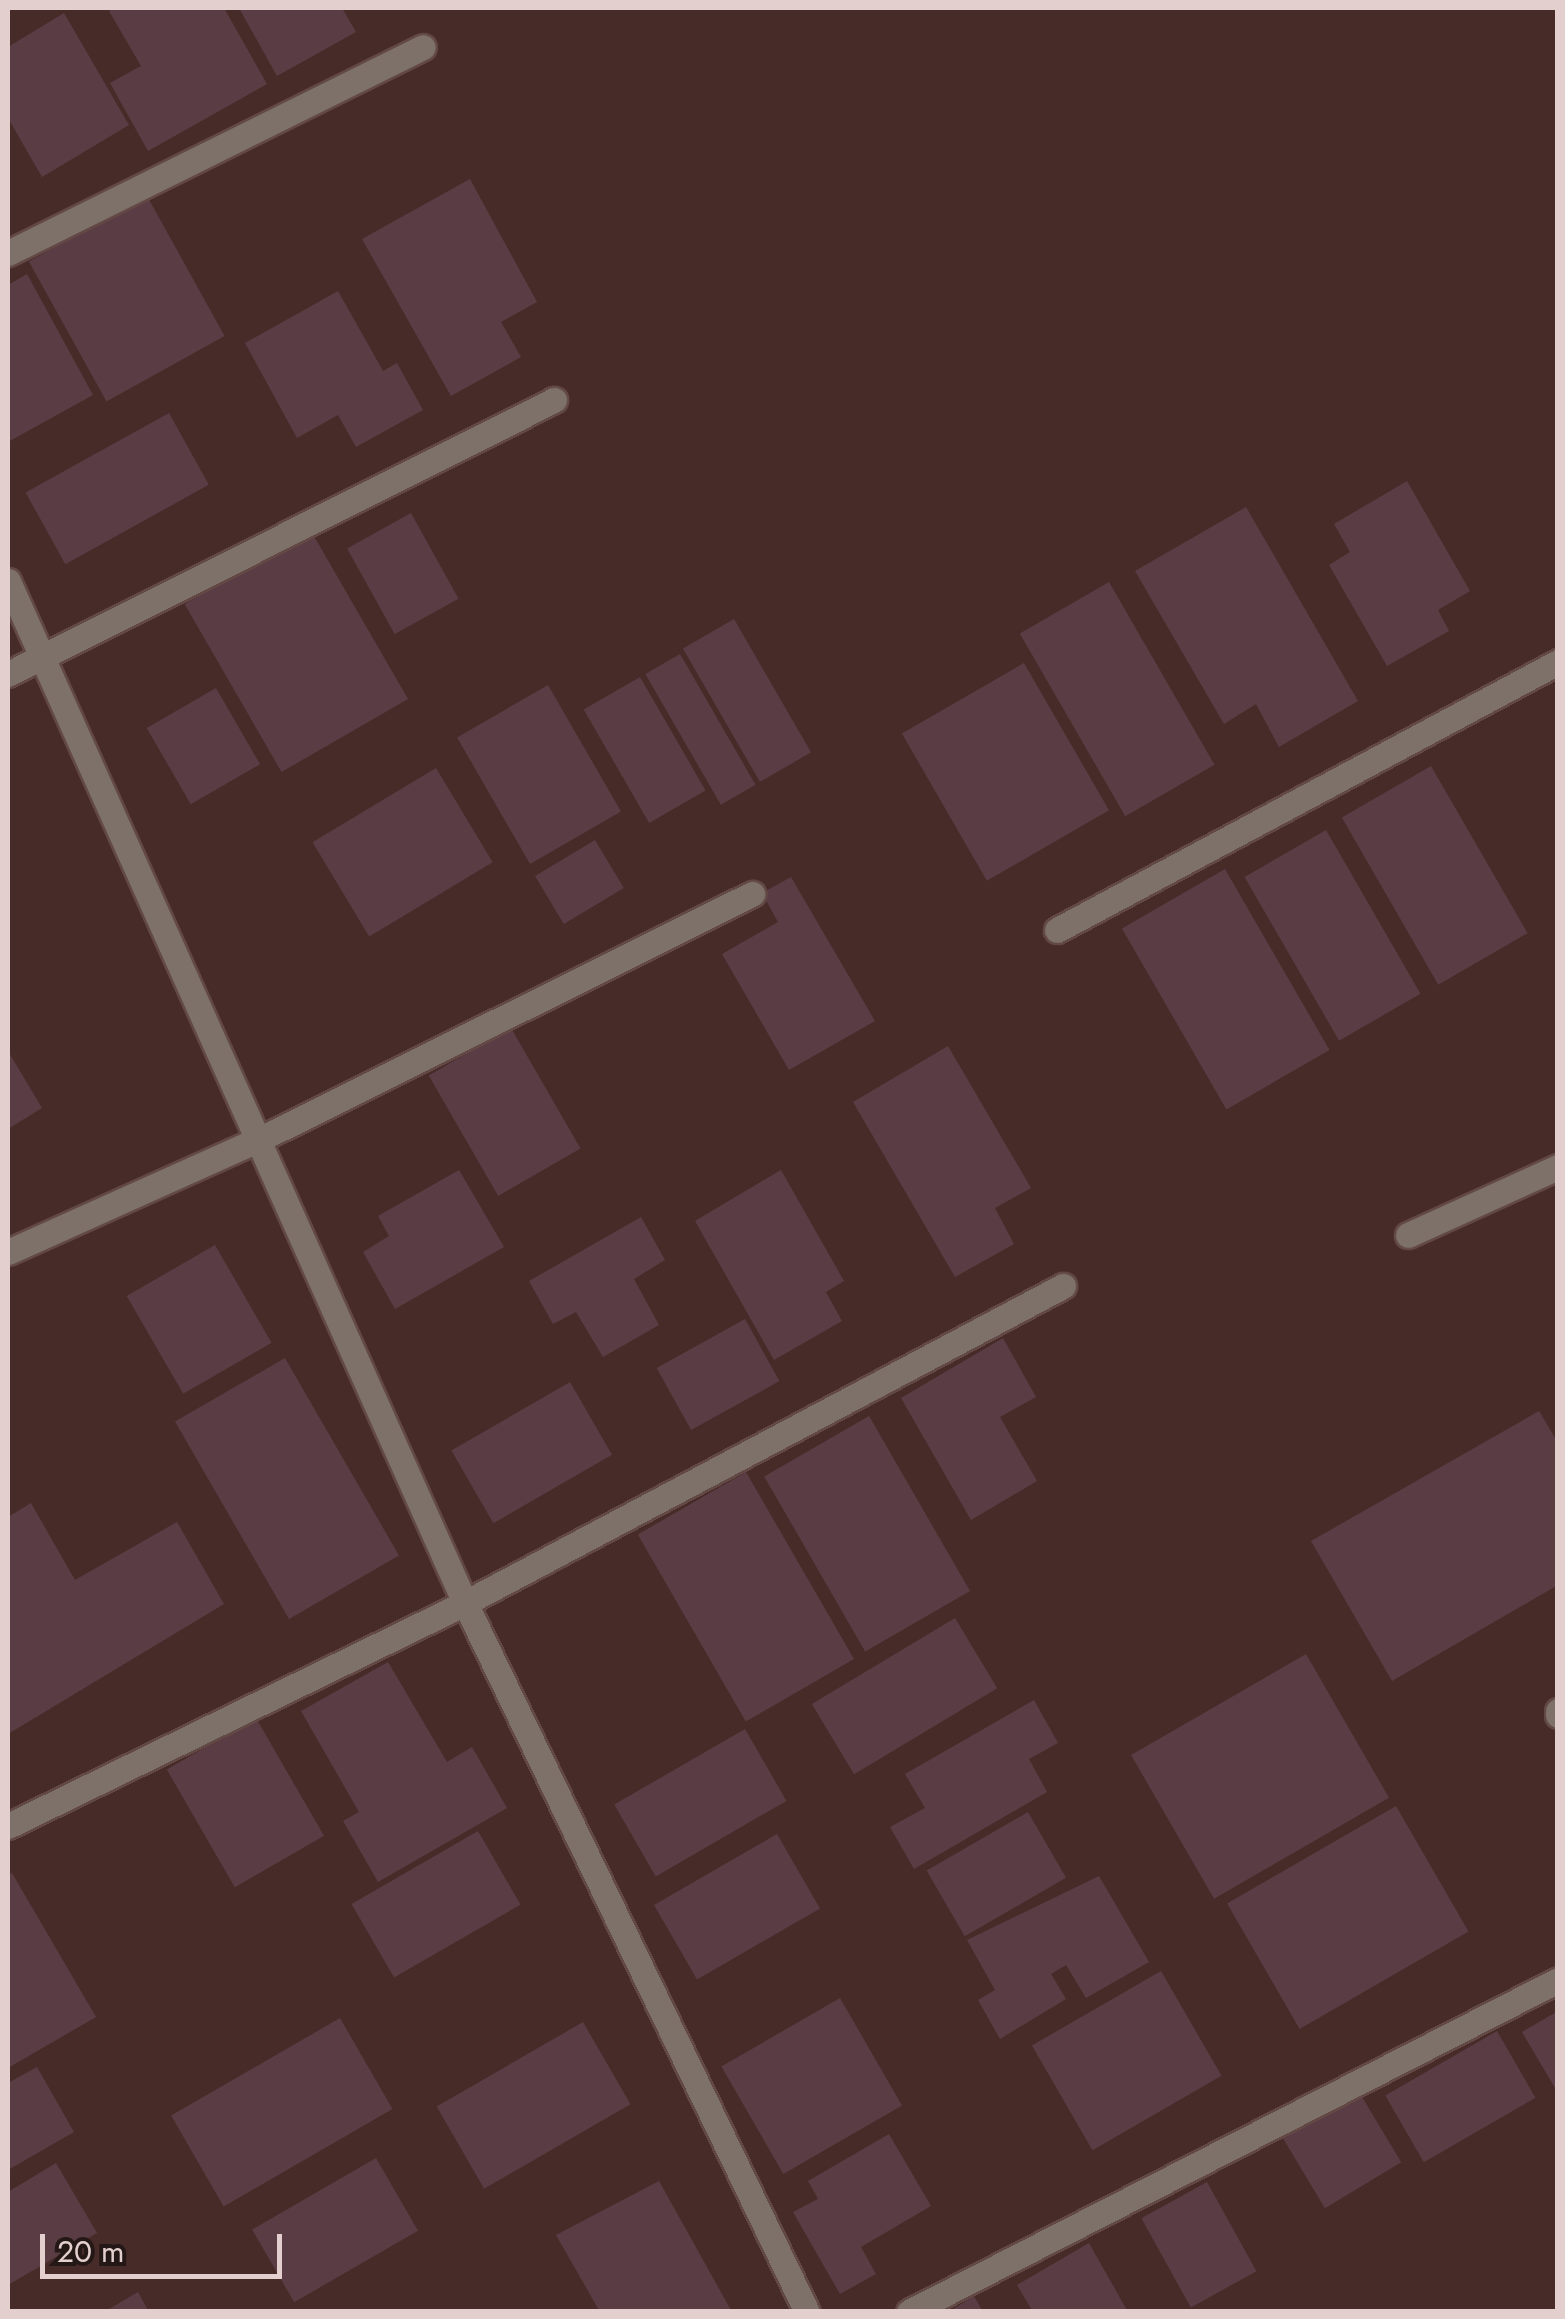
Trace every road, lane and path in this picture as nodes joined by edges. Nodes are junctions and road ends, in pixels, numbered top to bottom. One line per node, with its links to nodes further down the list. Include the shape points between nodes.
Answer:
1 (423, 47): 2 (street)
2 (8, 253)
3 (554, 400): 5 (street)
4 (8, 581): 5 (street)
5 (44, 656): 7 (street); 10 (street)
6 (1558, 662): 9 (street)
7 (8, 674)
8 (752, 894): 10 (street)
9 (1058, 930)
10 (260, 1139): 13 (street); 15 (street)
11 (1558, 1167): 12 (street)
12 (1408, 1235)
13 (8, 1252)
14 (1063, 1286): 15 (street)
15 (465, 1604): 16 (street); 18 (street)
16 (8, 1826)
17 (1552, 1983): 19 (street)
18 (807, 2312)
19 (909, 2312)

